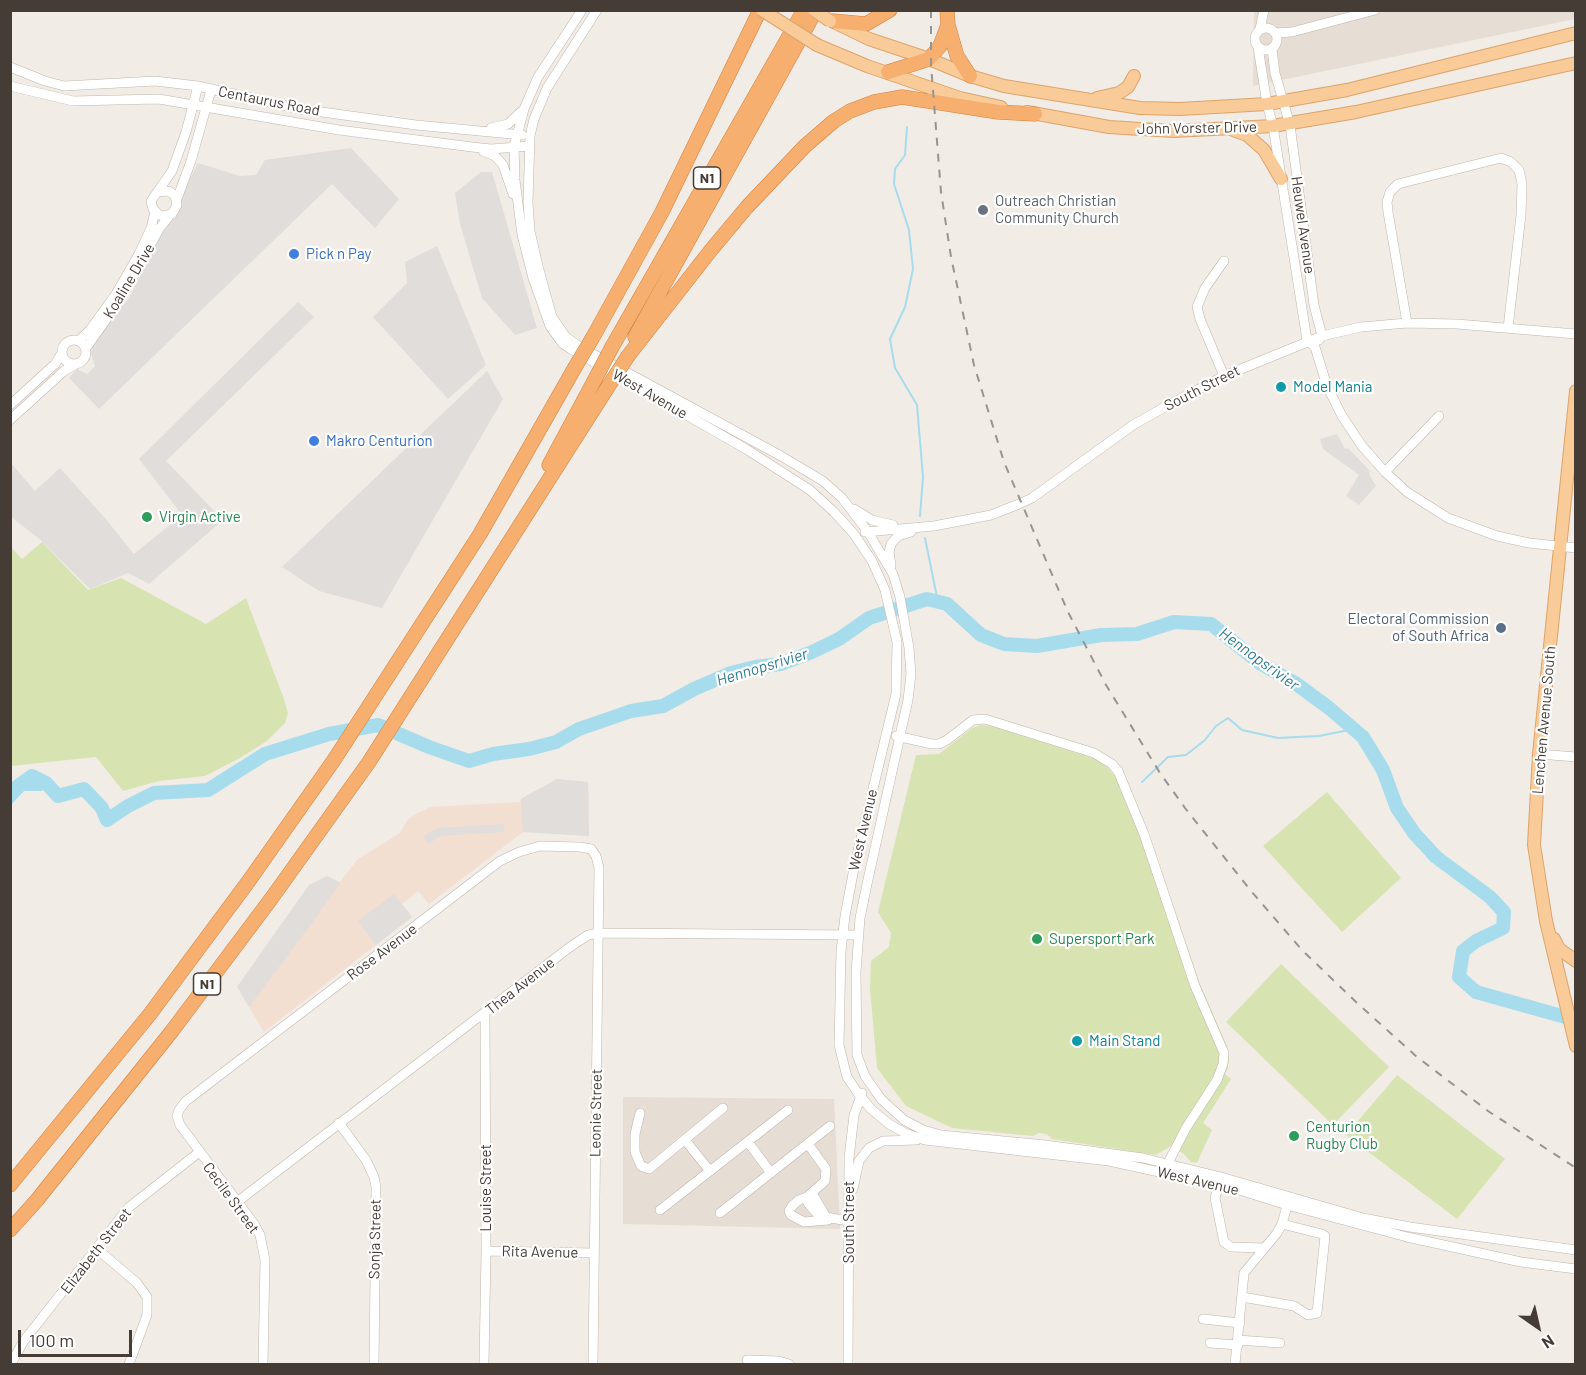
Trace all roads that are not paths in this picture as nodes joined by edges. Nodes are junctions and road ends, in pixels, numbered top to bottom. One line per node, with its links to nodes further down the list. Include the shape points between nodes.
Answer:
1 (582, 10): 32 (street, West Avenue, via 538,77)
2 (597, 10): 40 (street, West Avenue, via 547,88)
3 (761, 10): 21 (main road, John Vorster Drive, bridge, via 837,55); 39 (highway)
4 (772, 10): 39 (highway, N1)
5 (804, 10): 72 (highway, N1, bridge, via 612,347)
6 (815, 10): 11 (main road, John Vorster Drive, bridge); 59 (highway, via 677,258)
7 (890, 10): 11 (highway, via 866,24)
8 (947, 10): 12 (highway)
9 (1264, 10): 13 (street); 14 (street)
10 (1375, 11): 14 (street)
11 (832, 21): 18 (main road, John Vorster Drive, via 869,39)
12 (948, 25): 18 (highway, via 940,46); 22 (highway, via 958,60)
13 (1260, 29): 14 (street); 16 (street, via 1255,35)
14 (1275, 33): 17 (street)
15 (1575, 33): 28 (main road, John Vorster Drive, via 1347,90)
16 (1258, 47): 17 (street); 29 (street, Heuwel Avenue)
17 (1272, 49): 28 (street, Heuwel Avenue)
18 (929, 59): 21 (highway); 22 (main road, John Vorster Drive)
19 (1573, 66): 34 (main road, John Vorster Drive)
20 (10, 67): 25 (street, Centaurus Road, via 64,86 155,81)
21 (888, 72): 33 (main road, John Vorster Drive, via 960,98)
22 (970, 76): 27 (main road, John Vorster Drive)
23 (1134, 76): 27 (main road, via 1119,93)
24 (10, 86): 30 (street, Centaurus Road, via 73,100 159,99)
25 (198, 86): 26 (street, Centaurus Road); 30 (street)
26 (211, 90): 31 (street); 37 (street, Centaurus Road, via 300,109)
27 (1087, 100): 29 (main road, John Vorster Drive, via 1180,110)
28 (1283, 102): 29 (main road, John Vorster Drive); 34 (street, Heuwel Avenue)
29 (1267, 104): 35 (street, Heuwel Avenue)
30 (192, 105): 31 (street, Centaurus Road); 44 (street, via 172,171)
31 (208, 108): 41 (street, Centaurus Road); 45 (street)
32 (524, 109): 37 (street, via 508,124); 38 (street, West Avenue)
33 (1035, 114): 36 (main road, John Vorster Drive, via 1109,127); 59 (highway, via 902,98 850,111 805,146 747,207)
34 (1290, 125): 35 (main road, John Vorster Drive); 53 (street, Heuwel Avenue, via 1314,305)
35 (1274, 126): 36 (main road, John Vorster Drive); 43 (street, Heuwel Avenue)
36 (1232, 129): 43 (main road, via 1264,150)
37 (477, 130): 38 (street, Centaurus Road)
38 (516, 135): 40 (street, Centaurus Road); 42 (street, West Avenue)
39 (698, 140): 107 (highway, N1, bridge, via 593,337 480,534 334,760 150,1014)
40 (530, 141): 42 (street, Centaurus Road); 67 (street, West Avenue, via 528,202 532,241 549,309 566,337 806,470)
41 (472, 147): 42 (street, Centaurus Road); 46 (street, via 490,153 503,165)
42 (514, 147): 46 (street, West Avenue)
43 (1281, 179): 55 (street, Heuwel Avenue)
44 (158, 192): 45 (street, via 169,191); 47 (street, via 151,201)
45 (177, 199): 48 (street)
46 (519, 210): 71 (street, West Avenue, via 543,311 562,343 796,480)
47 (155, 213): 48 (street); 54 (street, Koaline Drive, via 147,239 128,274 107,308)
48 (172, 214): 57 (street, Koaline Drive)
49 (1224, 261): 61 (street, via 1197,307)
50 (1407, 323): 51 (street, South Street); 51 (street, via 1388,212 1390,192 1398,184 1501,158 1519,170 1522,184); 53 (street, South Street, via 1361,327)
51 (1508, 328): 52 (street, South Street)
52 (1575, 334)
53 (1322, 336): 55 (street, South Street); 56 (street)
54 (78, 340): 57 (street); 58 (street, via 67,342)
55 (1307, 340): 56 (street); 61 (street, South Street)
56 (1316, 346): 66 (street, via 1342,416)
57 (86, 348): 60 (street, via 84,360)
58 (62, 352): 60 (street, via 65,360); 63 (street, via 55,364)
59 (628, 356): 72 (highway, bridge)
60 (76, 364): 65 (street)
61 (1224, 376): 68 (street, South Street, via 1133,425 1032,498 991,515)
62 (1575, 391): 73 (main road, Lenchen Avenue South)
63 (10, 405)
64 (1440, 416): 66 (street)
65 (10, 420)
66 (1384, 472): 73 (street, via 1407,492 1452,519 1497,536)
67 (847, 504): 69 (street, via 876,522); 70 (street, West Avenue)
68 (934, 526): 69 (street, South Street); 75 (street, via 902,534 893,541 889,552)
69 (905, 528): 70 (street, South Street)
70 (868, 532): 71 (street, South Street); 75 (street, West Avenue)
71 (854, 534): 76 (street, West Avenue, via 885,590 897,642 896,694)
72 (505, 546): 117 (highway, N1, via 369,762 271,899 172,1031)
73 (1560, 547): 74 (street); 78 (main road, Lenchen Avenue South)
74 (1575, 548)
75 (892, 574): 77 (street, West Avenue, via 908,639 911,674)
76 (887, 734): 77 (street); 84 (street, West Avenue, via 855,863)
77 (900, 737): 85 (street, West Avenue); 103 (street, via 939,744 972,720 985,719 1094,753 1118,771 1144,834 1195,986 1224,1053 1217,1080)
78 (1539, 754): 79 (street); 81 (main road, Lenchen Avenue South, via 1534,845)
79 (1575, 757)
80 (598, 862): 82 (street, Leonie Street); 93 (street, Rose Avenue, via 587,848 540,846 500,861)
81 (1546, 921): 87 (main road, via 1559,949); 89 (main road, Lenchen Avenue South)
82 (599, 933): 83 (street, Thea Avenue); 86 (street, Leonie Street); 88 (street, Thea Avenue, via 570,947)
83 (622, 933): 84 (street, Thea Avenue); 86 (street)
84 (843, 935): 85 (street, Thea Avenue); 91 (street, West Avenue, via 839,1045 847,1077)
85 (858, 935): 90 (street, West Avenue, via 856,1045)
86 (599, 950): 122 (street, Leonie Street)
87 (1575, 961)
88 (485, 1012): 96 (street, Thea Avenue); 121 (street, Louise Street)
89 (1574, 1042)
90 (869, 1084): 91 (street, South Street); 103 (street, West Avenue, via 897,1115 941,1135)
91 (860, 1096): 99 (street, West Avenue, via 889,1124); 111 (street, South Street, via 851,1131)
92 (723, 1108): 98 (street)
93 (179, 1110): 102 (street, Cecile Street, via 180,1125)
94 (788, 1110): 100 (street)
95 (640, 1113): 98 (street, via 634,1144 639,1163 645,1169)
96 (339, 1123): 110 (street, Thea Avenue); 134 (street, Sonja Street, via 366,1160 376,1187)
97 (830, 1126): 101 (street)
98 (685, 1140): 104 (street)
99 (925, 1140): 106 (street, West Avenue, via 1109,1161); 111 (street, via 891,1139 869,1148 859,1161)
100 (748, 1142): 104 (street); 105 (street)
101 (808, 1144): 105 (street); 108 (street, via 826,1169 824,1183)
102 (198, 1153): 110 (street, Cecile Street); 119 (street, Elizabeth Street, via 135,1202)
103 (1168, 1163): 106 (street, West Avenue)
104 (710, 1171): 112 (street)
105 (771, 1173): 113 (street)
106 (1220, 1181): 109 (street, West Avenue); 118 (street, via 1215,1198 1224,1244)
107 (10, 1185)
108 (810, 1195): 114 (street); 114 (street, via 792,1206 789,1211 794,1218 804,1222)
109 (1289, 1201): 116 (street); 120 (street, West Avenue, via 1410,1227); 123 (street, West Avenue, via 1407,1237 1510,1260)
110 (237, 1202): 133 (street, Cecile Street, via 257,1230 263,1247)
111 (849, 1207): 115 (street, South Street)
112 (660, 1210)
113 (720, 1213)
114 (830, 1218): 115 (street)
115 (849, 1221): 138 (street, South Street)
116 (1282, 1224): 118 (street); 124 (street, via 1326,1237 1317,1313 1308,1315 1294,1306)
117 (10, 1230)
118 (1264, 1248): 124 (street, via 1246,1268)
119 (97, 1249): 131 (street, Elizabeth Street, via 23,1342); 132 (street, via 137,1283 147,1297 147,1315)
120 (1575, 1250)
121 (486, 1251): 122 (street, Rita Avenue); 135 (street, Louise Street)
122 (594, 1253): 136 (street, Leonie Street)
123 (1575, 1269)
124 (1242, 1297): 126 (street)
125 (1203, 1319): 126 (street)
126 (1240, 1323): 127 (street)
127 (1238, 1342): 128 (street); 129 (street); 139 (street)
128 (1210, 1343)
129 (1280, 1344)
130 (747, 1360): 137 (street)
131 (10, 1365)
132 (129, 1365)
133 (263, 1365)
134 (374, 1365)
135 (484, 1365)
136 (593, 1365)
137 (789, 1365)
138 (848, 1365)
139 (1235, 1365)

